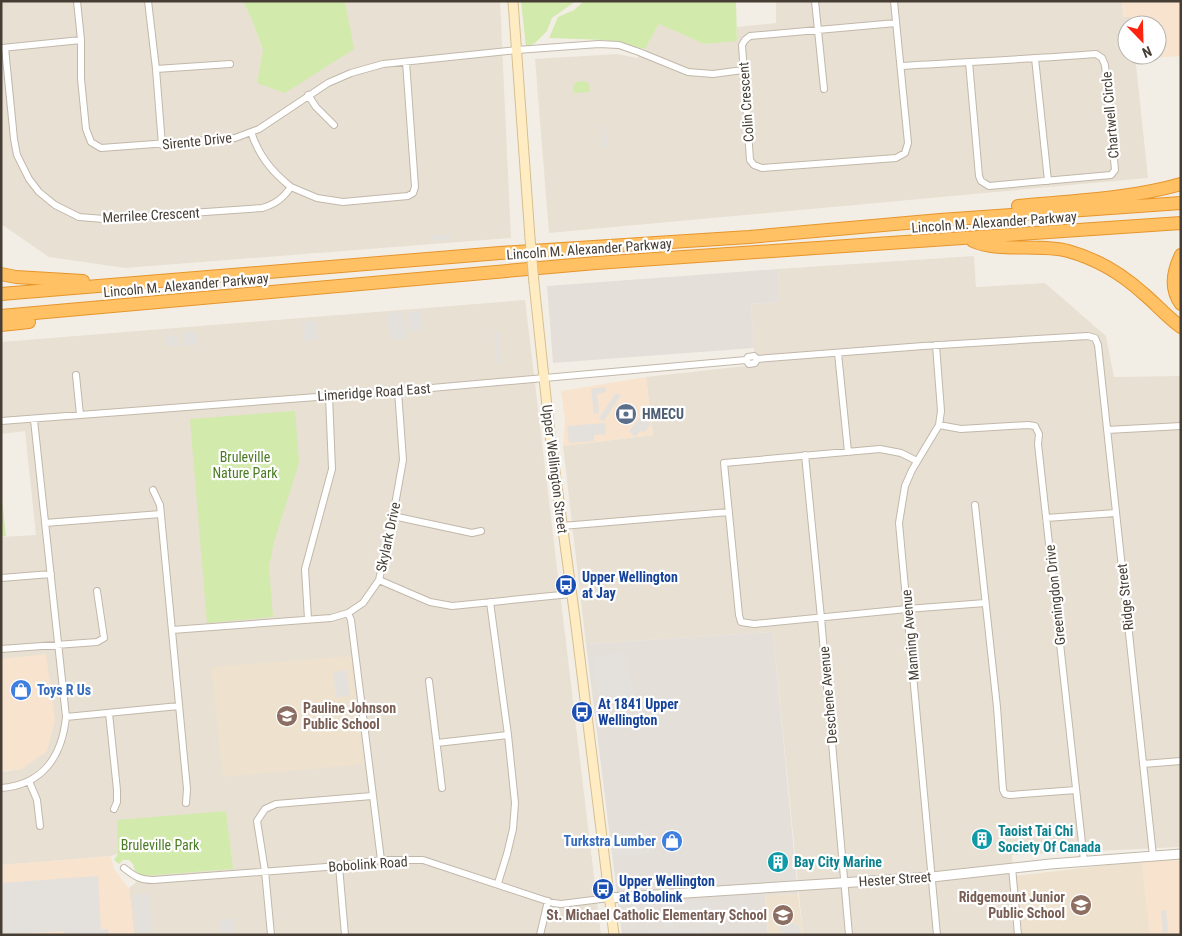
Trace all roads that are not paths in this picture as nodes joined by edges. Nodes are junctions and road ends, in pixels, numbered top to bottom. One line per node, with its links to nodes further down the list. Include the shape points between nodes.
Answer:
1 (77, 1): 8 (street, Sirente Drive)
2 (148, 1): 16 (street)
3 (513, 1): 10 (main road, Upper Wellington Street)
4 (816, 1): 7 (street)
5 (894, 1): 6 (street)
6 (896, 23): 7 (street, Colin Crescent); 15 (street)
7 (818, 30): 17 (street, Colin Crescent, via 750,36 742,45); 18 (street)
8 (81, 40): 9 (street); 22 (street, Sirente Drive, via 86,129 91,142 101,148)
9 (3, 48): 25 (street, Merrilee Crescent, via 17,155 39,192 55,205 79,217 104,219 257,209 277,202)
10 (517, 50): 12 (street, Sirente Drive); 17 (street, Sirente Drive, via 619,45 688,72 713,74); 43 (main road, Upper Wellington Street, bridge)
11 (1035, 58): 13 (street, Chartwell Circle); 23 (street); 23 (street, Chartwell Circle, via 1096,54 1105,65 1115,170 1111,175)
12 (406, 62): 19 (street, Sirente Drive, via 351,73); 25 (street, via 413,193 343,202 317,198)
13 (969, 62): 15 (street, Chartwell Circle); 23 (street, Chartwell Circle, via 981,181 989,186)
14 (230, 64): 16 (street)
15 (900, 66): 17 (street, Colin Crescent, via 908,143 904,154 896,158 762,168 750,160)
16 (156, 69): 22 (street)
17 (743, 70)
18 (824, 89)
19 (308, 95): 20 (street); 21 (street, Sirente Drive)
20 (334, 125)
21 (251, 132): 22 (street, Sirente Drive, via 235,138); 25 (street, via 266,162)
22 (162, 145)
23 (1048, 181)
24 (1181, 184): 27 (highway, via 1134,194 960,213)
25 (292, 187)
26 (1181, 203): 27 (highway, Lincoln M. Alexander Parkway)
27 (940, 220): 32 (highway, Lincoln M. Alexander Parkway)
28 (1181, 224): 29 (highway, Lincoln M. Alexander Parkway)
29 (969, 238): 34 (highway, Lincoln M. Alexander Parkway, via 596,263); 38 (highway, via 983,246 1066,250 1096,260 1118,272)
30 (1181, 255): 35 (highway, via 1173,282 1176,298)
31 (1, 274): 32 (highway, via 95,281)
32 (113, 286): 33 (highway, Lincoln M. Alexander Parkway)
33 (1, 294)
34 (160, 302): 36 (highway, Lincoln M. Alexander Parkway); 37 (highway, via 141,308)
35 (1181, 304)
36 (1, 316)
37 (1, 325)
38 (1181, 327)
39 (1095, 338): 40 (street, Limeridge Road East); 51 (street, Ridge Street)
40 (936, 345): 41 (street, Limeridge Road East); 49 (street, Manning Avenue, via 941,411)
41 (838, 353): 43 (street, Limeridge Road East, via 758,359 749,364 746,360); 52 (street)
42 (76, 375): 46 (street)
43 (544, 379): 44 (street, Limeridge Road East); 63 (main road, Upper Wellington Street)
44 (398, 391): 45 (street, Limeridge Road East); 60 (street, Skylark Drive, via 402,460)
45 (329, 396): 46 (street, Limeridge Road East); 75 (street, via 332,470 305,569)
46 (80, 415): 47 (street, Limeridge Road East)
47 (34, 420): 48 (street, Limeridge Road East); 62 (street)
48 (1, 421)
49 (939, 425): 54 (street, Manning Avenue); 61 (street, Greeningdon Drive, via 961,429 1035,426 1039,434)
50 (1181, 426): 51 (street)
51 (1107, 430): 58 (street, Ridge Street)
52 (848, 452): 53 (street); 54 (street, via 886,450)
53 (805, 456): 57 (street, via 724,463); 74 (street, Deschene Avenue)
54 (918, 461): 72 (street, Manning Avenue, via 905,486 899,522)
55 (153, 490): 59 (street, via 158,497)
56 (975, 505): 71 (street)
57 (729, 512): 63 (street); 74 (street, via 741,622 754,624)
58 (1116, 513): 61 (street); 86 (street, Ridge Street)
59 (161, 514): 62 (street); 76 (street)
60 (393, 516): 64 (street, via 472,533); 67 (street, Skylark Drive)
61 (1046, 518): 90 (street, Greeningdon Drive)
62 (45, 523): 65 (street)
63 (562, 526): 69 (main road, Upper Wellington Street)
64 (480, 531)
65 (51, 574): 66 (street); 77 (street)
66 (1, 578)
67 (379, 580): 70 (street, via 430,602 452,606); 73 (street, Skylark Drive, via 363,603)
68 (97, 591): 77 (street, via 104,638 97,642)
69 (571, 594): 70 (street); 106 (main road, Upper Wellington Street)
70 (490, 602): 83 (street)
71 (985, 603): 72 (street); 90 (street, via 1003,790 1010,795)
72 (907, 609): 74 (street); 103 (street, Manning Avenue)
73 (348, 613): 75 (street, Skylark Drive); 91 (street)
74 (821, 618): 105 (street, Deschene Avenue)
75 (308, 619): 76 (street, Skylark Drive)
76 (172, 630): 80 (street)
77 (59, 645): 78 (street); 82 (street)
78 (1, 649)
79 (429, 681): 84 (street)
80 (179, 706): 81 (street); 92 (street)
81 (109, 713): 82 (street); 93 (street, via 117,790)
82 (66, 717): 87 (street, via 58,752 40,774)
83 (508, 734): 84 (street); 104 (street, via 515,803 508,854)
84 (437, 743): 89 (street)
85 (1181, 762): 86 (street)
86 (1143, 764): 96 (street, Ridge Street)
87 (29, 781): 88 (street); 94 (street, via 38,800)
88 (1, 788)
89 (442, 788)
90 (1076, 790): 98 (street, Greeningdon Drive)
91 (372, 796): 97 (street); 102 (street, via 276,804 265,809 257,821)
92 (186, 803)
93 (114, 809)
94 (40, 826)
95 (1181, 854): 96 (street, Hester Street)
96 (1153, 856): 98 (street, Hester Street)
97 (381, 860): 99 (street, Bobolink Road); 104 (street, Bobolink Road, via 423,860)
98 (1084, 861): 101 (street, Hester Street)
99 (340, 866): 102 (street, Bobolink Road); 109 (street)
100 (124, 868): 102 (street, Bobolink Road, via 143,880)
101 (1012, 868): 103 (street, Hester Street); 114 (street)
102 (265, 872): 108 (street)
103 (932, 877): 105 (street, Hester Street); 113 (street, Manning Avenue)
104 (498, 883): 107 (street, Bobolink Road)
105 (845, 883): 106 (street, Hester Street); 112 (street, Deschene Avenue)
106 (609, 898): 107 (street, Bobolink Road, via 561,904); 111 (main road, Upper Wellington Street)
107 (548, 901): 110 (street)
108 (271, 935)
109 (345, 935)
110 (540, 935)
111 (614, 935)
112 (849, 935)
113 (937, 935)
114 (1018, 935)

